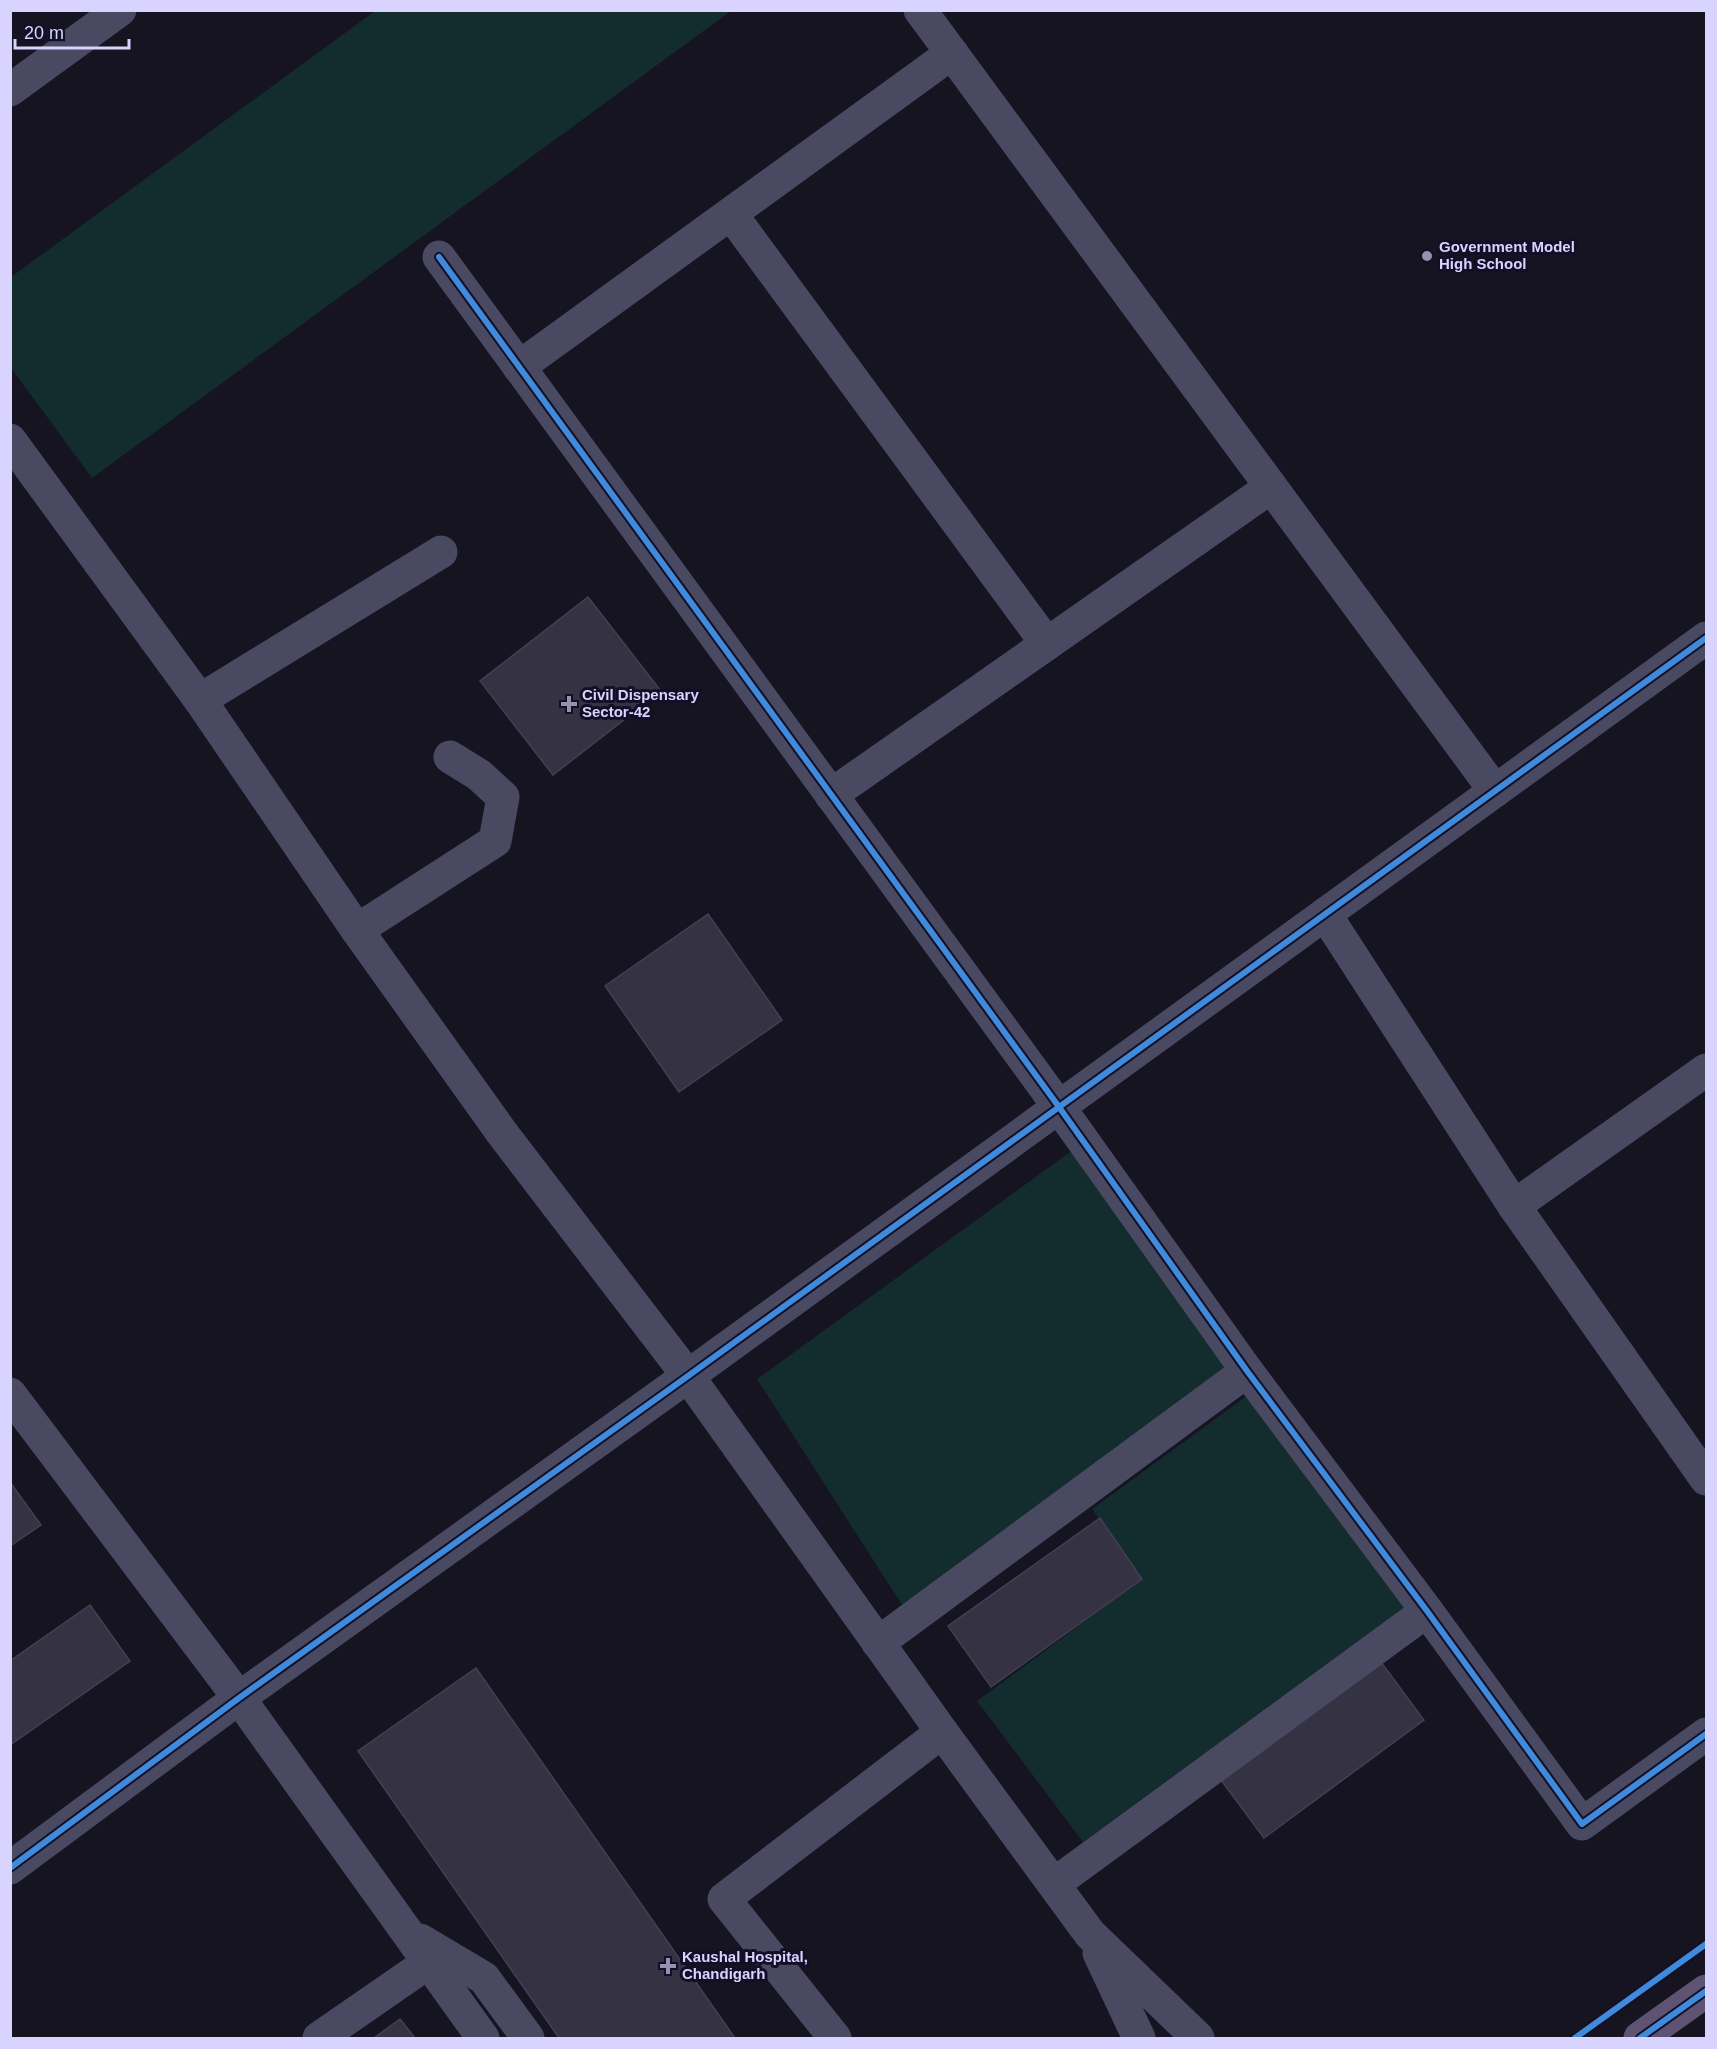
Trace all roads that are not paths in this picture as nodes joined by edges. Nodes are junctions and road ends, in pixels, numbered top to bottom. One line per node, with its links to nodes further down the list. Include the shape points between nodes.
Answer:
1 (120, 10): 4 (street)
2 (920, 10): 3 (street)
3 (952, 53): 5 (street); 9 (street)
4 (10, 90)
5 (731, 214): 7 (street); 12 (street)
6 (439, 257): 7 (street)
7 (519, 367): 16 (street)
8 (10, 440): 13 (street)
9 (1271, 487): 12 (street); 15 (street)
10 (441, 552): 13 (street)
11 (1707, 638): 15 (street)
12 (1047, 644): 16 (street)
13 (200, 700): 18 (street)
14 (450, 757): 18 (street, via 479,775 503,797 495,841)
15 (1495, 791): 17 (street)
16 (831, 795): 20 (street)
17 (1325, 914): 20 (street); 21 (street)
18 (357, 930): 23 (street, via 502,1133)
19 (1707, 1070): 21 (street)
20 (1059, 1107): 22 (street); 23 (street)
21 (1514, 1206): 25 (street)
22 (1247, 1371): 26 (street); 27 (street)
23 (688, 1376): 27 (street); 28 (street)
24 (10, 1394): 28 (street)
25 (1707, 1479)
26 (1427, 1611): 30 (street, via 1582,1824); 32 (street)
27 (878, 1643): 29 (street)
28 (239, 1698): 31 (street); 33 (street)
29 (942, 1732): 32 (street); 40 (street, via 724,1899)
30 (1707, 1734)
31 (10, 1868)
32 (1054, 1884): 34 (street)
33 (408, 1933): 35 (street); 39 (street, via 484,1978)
34 (1090, 1934): 41 (street); 42 (street)
35 (429, 1962): 37 (street); 38 (street)
36 (1707, 1991): 43 (main road)
37 (319, 2038)
38 (483, 2038)
39 (528, 2038)
40 (835, 2038)
41 (1139, 2038)
42 (1198, 2038)
43 (1640, 2038)

